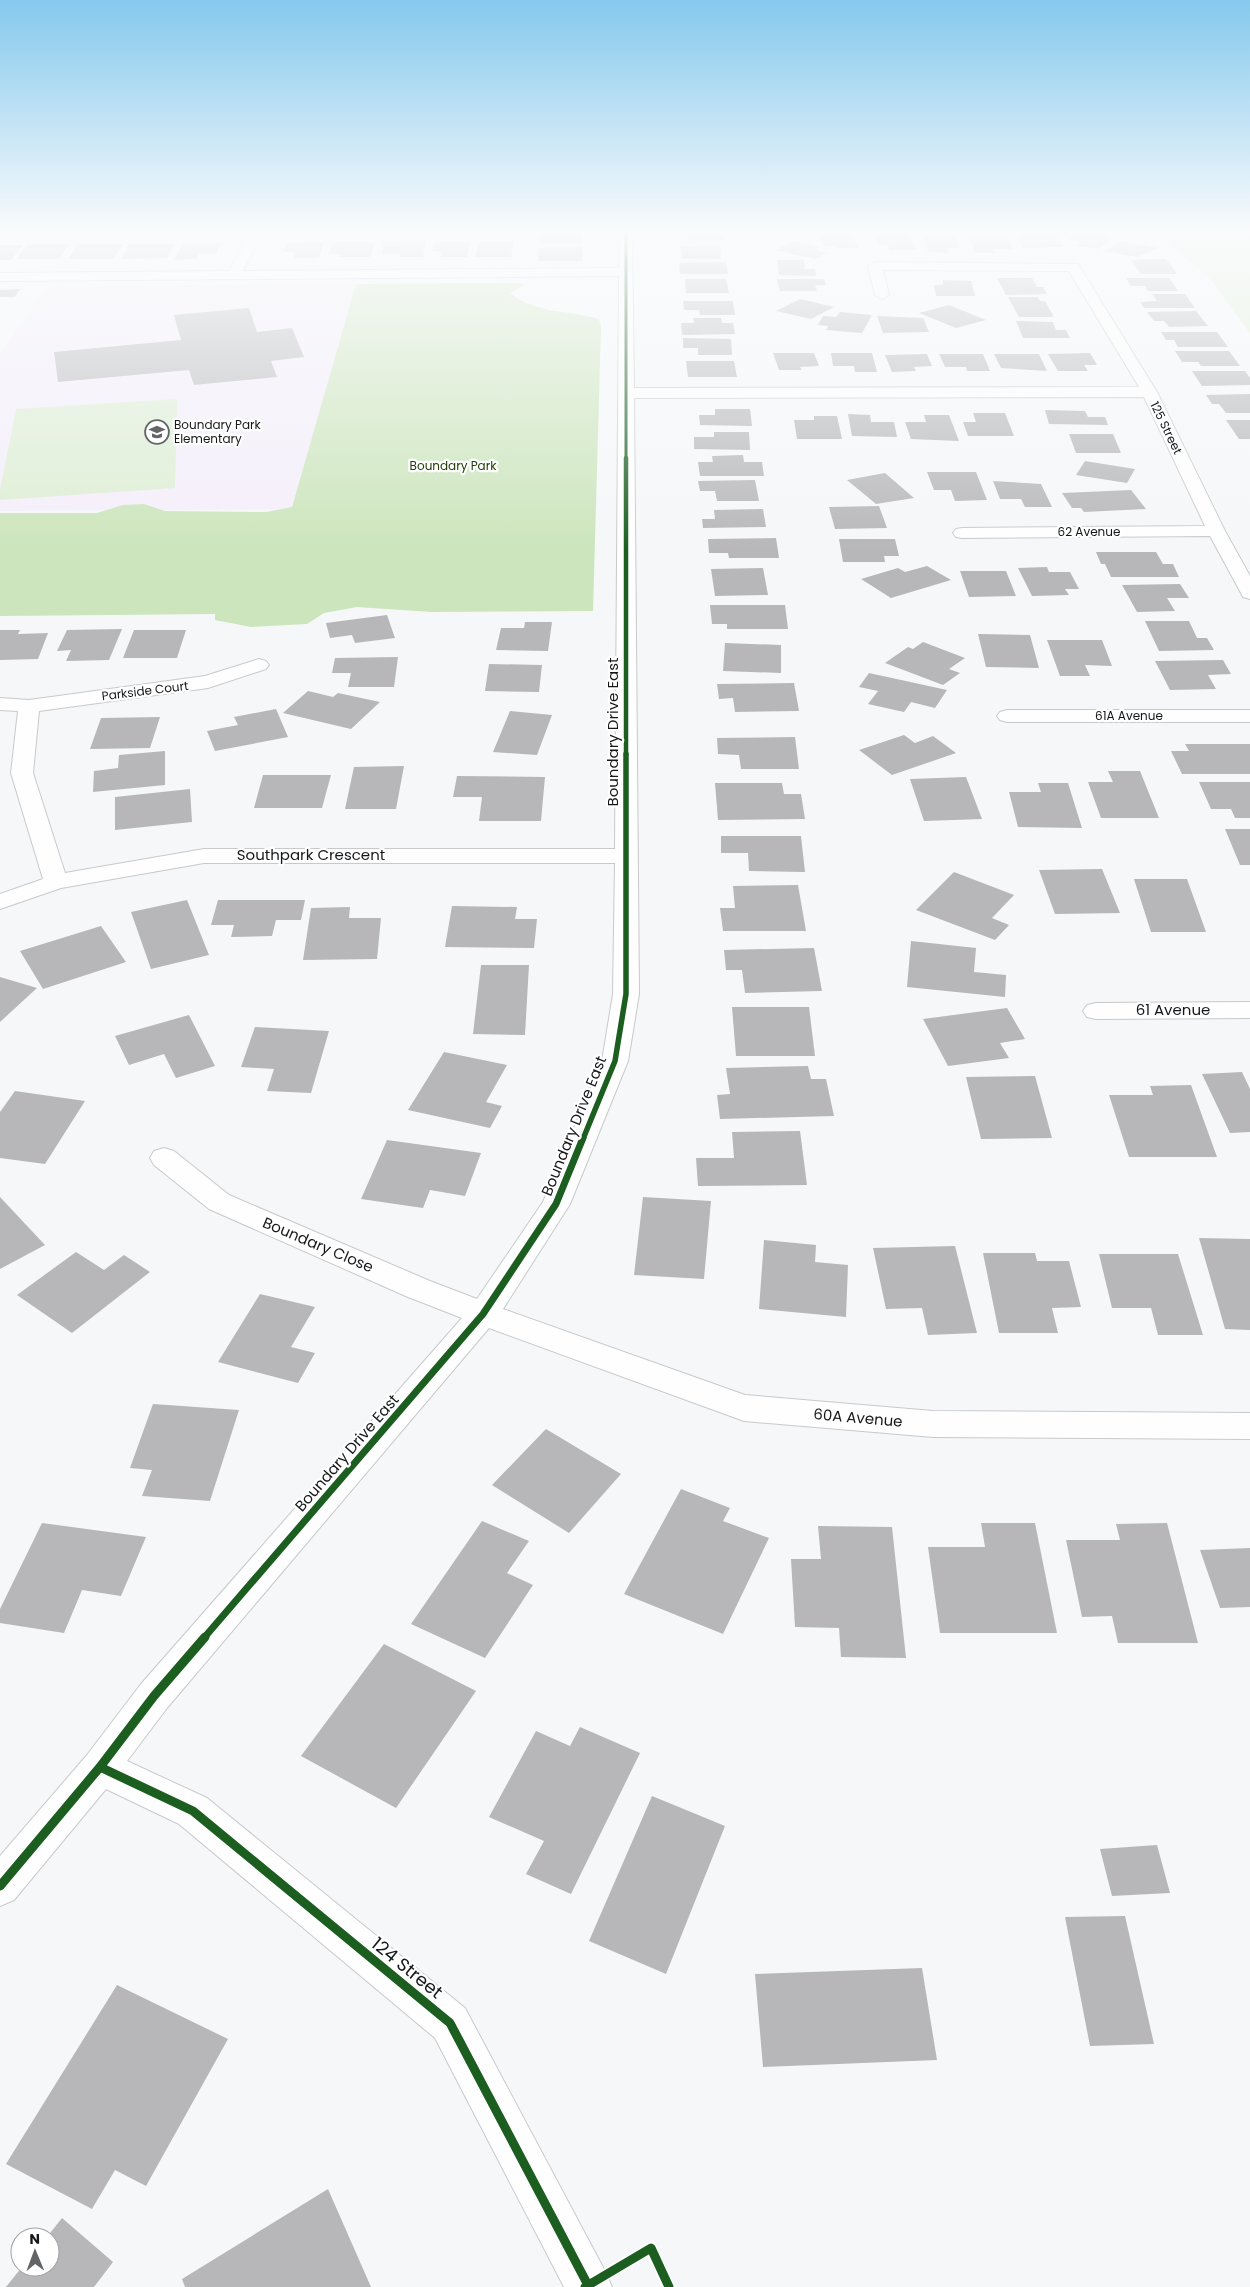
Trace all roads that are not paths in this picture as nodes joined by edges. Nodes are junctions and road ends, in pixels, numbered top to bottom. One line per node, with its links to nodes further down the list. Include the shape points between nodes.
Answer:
1 (627, 338): 4 (street, Boundary Drive East)
2 (1116, 338): 3 (street, 125 Street)
3 (1149, 392): 4 (street); 5 (street, 125 Street)
4 (627, 393): 13 (street, Boundary Drive East)
5 (1216, 531): 6 (street, 62 Avenue); 7 (street, 125 Street)
6 (962, 532)
7 (1250, 593)
8 (259, 665): 10 (street, Parkside Court, via 208,682)
9 (0, 704): 10 (street, Parkside Court)
10 (29, 706): 14 (street, via 22,772)
11 (1007, 716): 12 (street, 61A Avenue)
12 (1250, 716)
13 (627, 856): 14 (street, Southpark Crescent, via 204,856); 19 (street, Boundary Drive East, via 626,994 615,1061 556,1204)
14 (56, 882): 15 (street, Southpark Crescent)
15 (0, 902)
16 (1250, 1010): 17 (street, 61 Avenue)
17 (1096, 1011)
18 (164, 1158): 19 (street, Boundary Close, via 219,1202)
19 (483, 1314): 20 (street, 60A Avenue, via 744,1408 933,1424); 21 (street, Boundary Drive East, via 154,1696)
20 (1250, 1426)
21 (100, 1767): 22 (street, Boundary Drive East); 23 (street, 124 Street, via 193,1811 450,2023)
22 (0, 1886)
23 (589, 2287)

